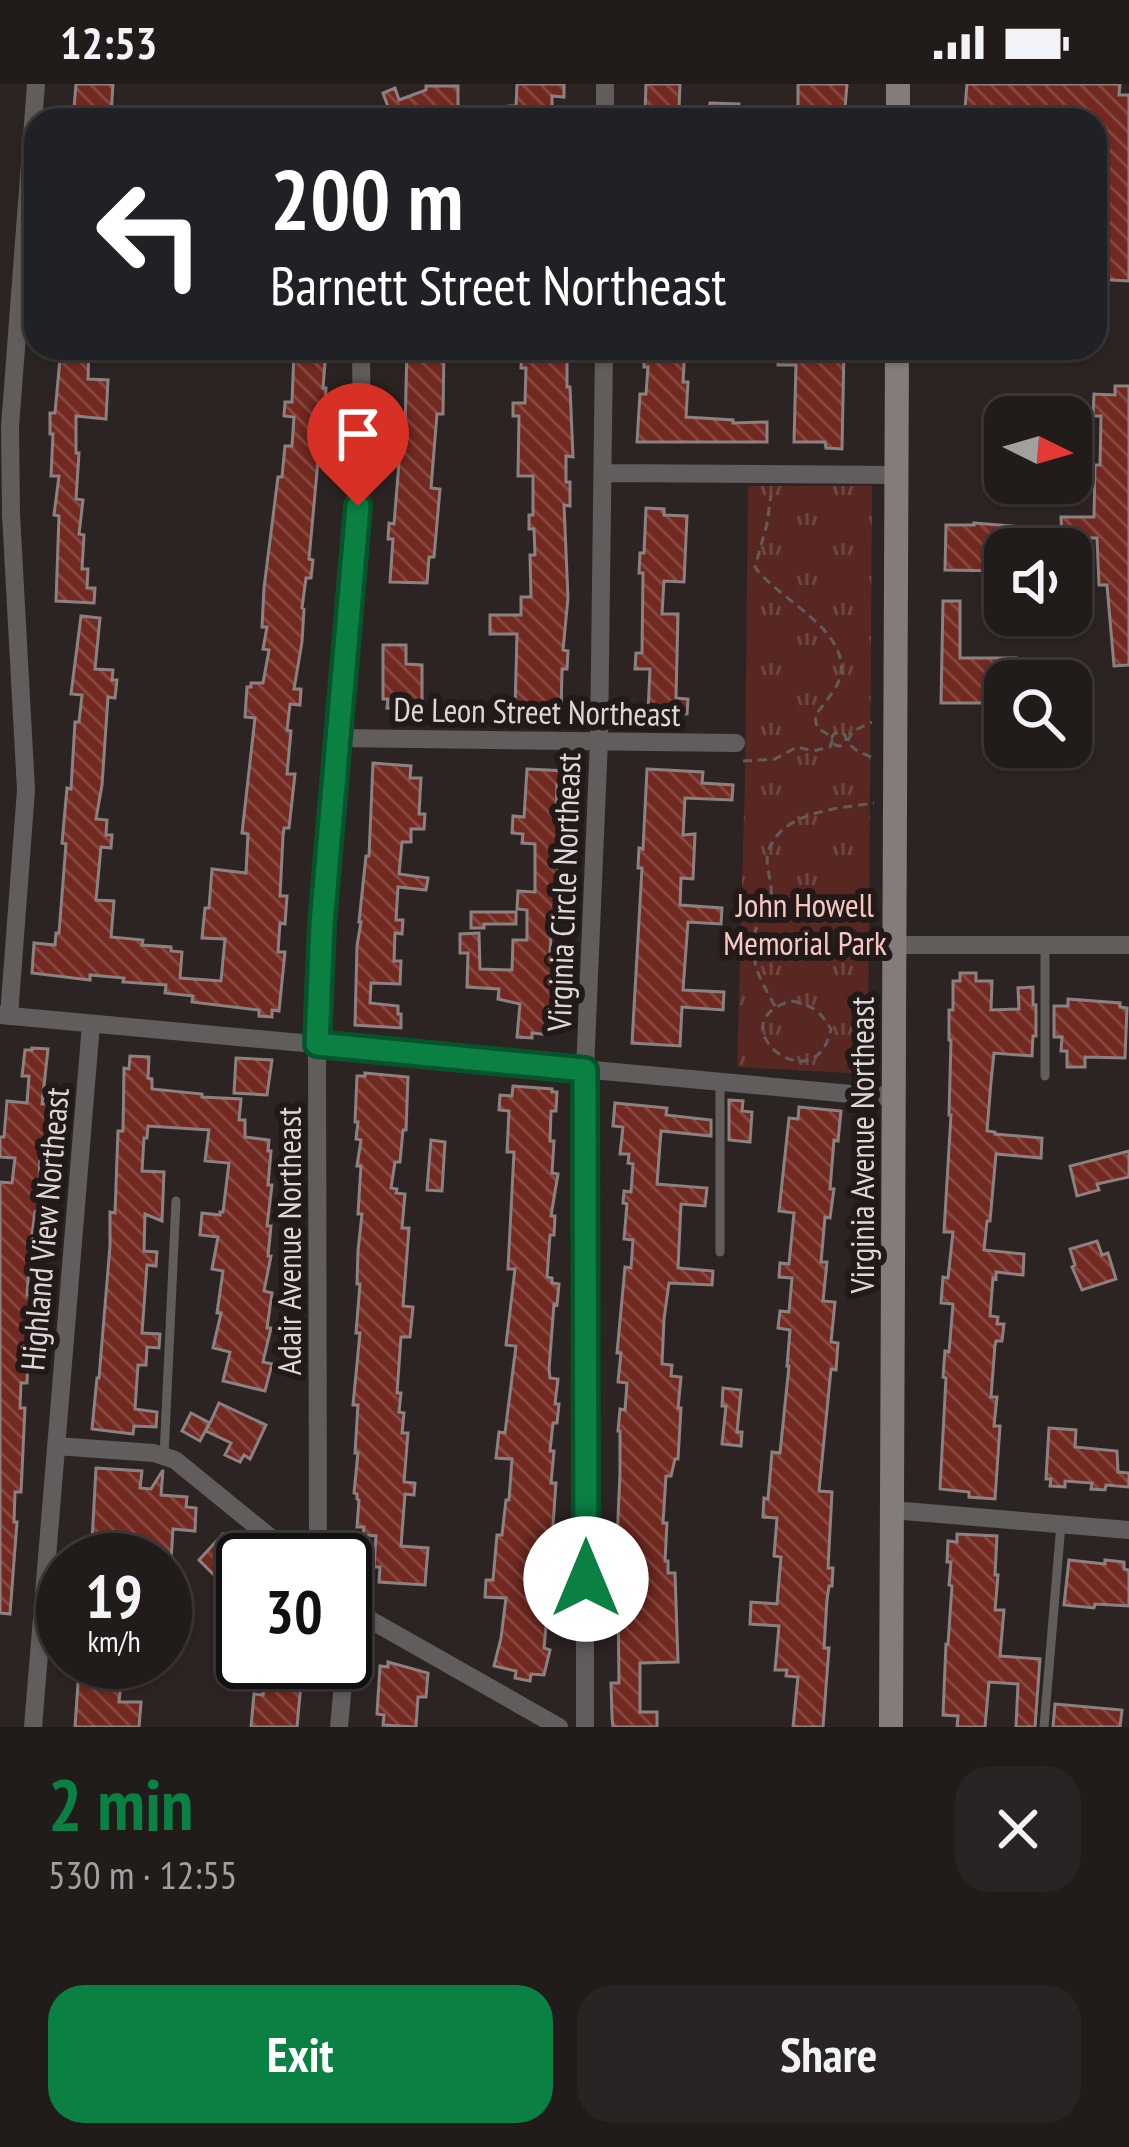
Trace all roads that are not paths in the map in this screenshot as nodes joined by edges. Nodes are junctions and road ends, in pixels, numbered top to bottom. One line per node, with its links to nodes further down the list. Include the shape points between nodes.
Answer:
1 (24, 242): 13 (street, via 10,427 26,790)
2 (361, 360): 7 (street, Adair Avenue Northeast, via 362,459)
3 (604, 360): 5 (street, Virginia Circle Northeast)
4 (898, 360): 6 (street, Virginia Avenue Northeast)
5 (603, 473): 6 (street); 8 (street, Virginia Circle Northeast)
6 (897, 476): 10 (street, Virginia Avenue Northeast)
7 (338, 739): 8 (street, De Leon Street Northeast); 15 (street, Adair Avenue Northeast)
8 (599, 741): 9 (street, De Leon Street Northeast); 16 (street, Virginia Circle Northeast)
9 (738, 752)
10 (895, 945): 11 (street); 19 (street, Virginia Avenue Northeast)
11 (1045, 945): 12 (street); 17 (lane)
12 (1129, 945)
13 (4, 1015): 14 (street)
14 (91, 1024): 15 (street); 22 (street, Highland View Northeast)
15 (317, 1044): 16 (street); 28 (street, Adair Avenue Northeast)
16 (585, 1070): 18 (street); 34 (street, Virginia Circle Northeast)
17 (1045, 1076)
18 (720, 1082): 19 (street); 21 (lane)
19 (894, 1096): 24 (street, Virginia Avenue Northeast)
20 (176, 1201): 23 (lane)
21 (720, 1252)
22 (56, 1446): 23 (street); 31 (street, Highland View Northeast)
23 (164, 1456): 27 (street)
24 (892, 1510): 25 (street); 35 (street, Virginia Avenue Northeast)
25 (1061, 1524): 26 (street); 36 (lane)
26 (1129, 1530)
27 (266, 1533)
28 (318, 1533)
29 (372, 1617): 33 (street)
30 (342, 1689): 32 (street)
31 (33, 1727)
32 (339, 1727)
33 (560, 1727)
34 (585, 1727)
35 (891, 1727)
36 (1044, 1727)

